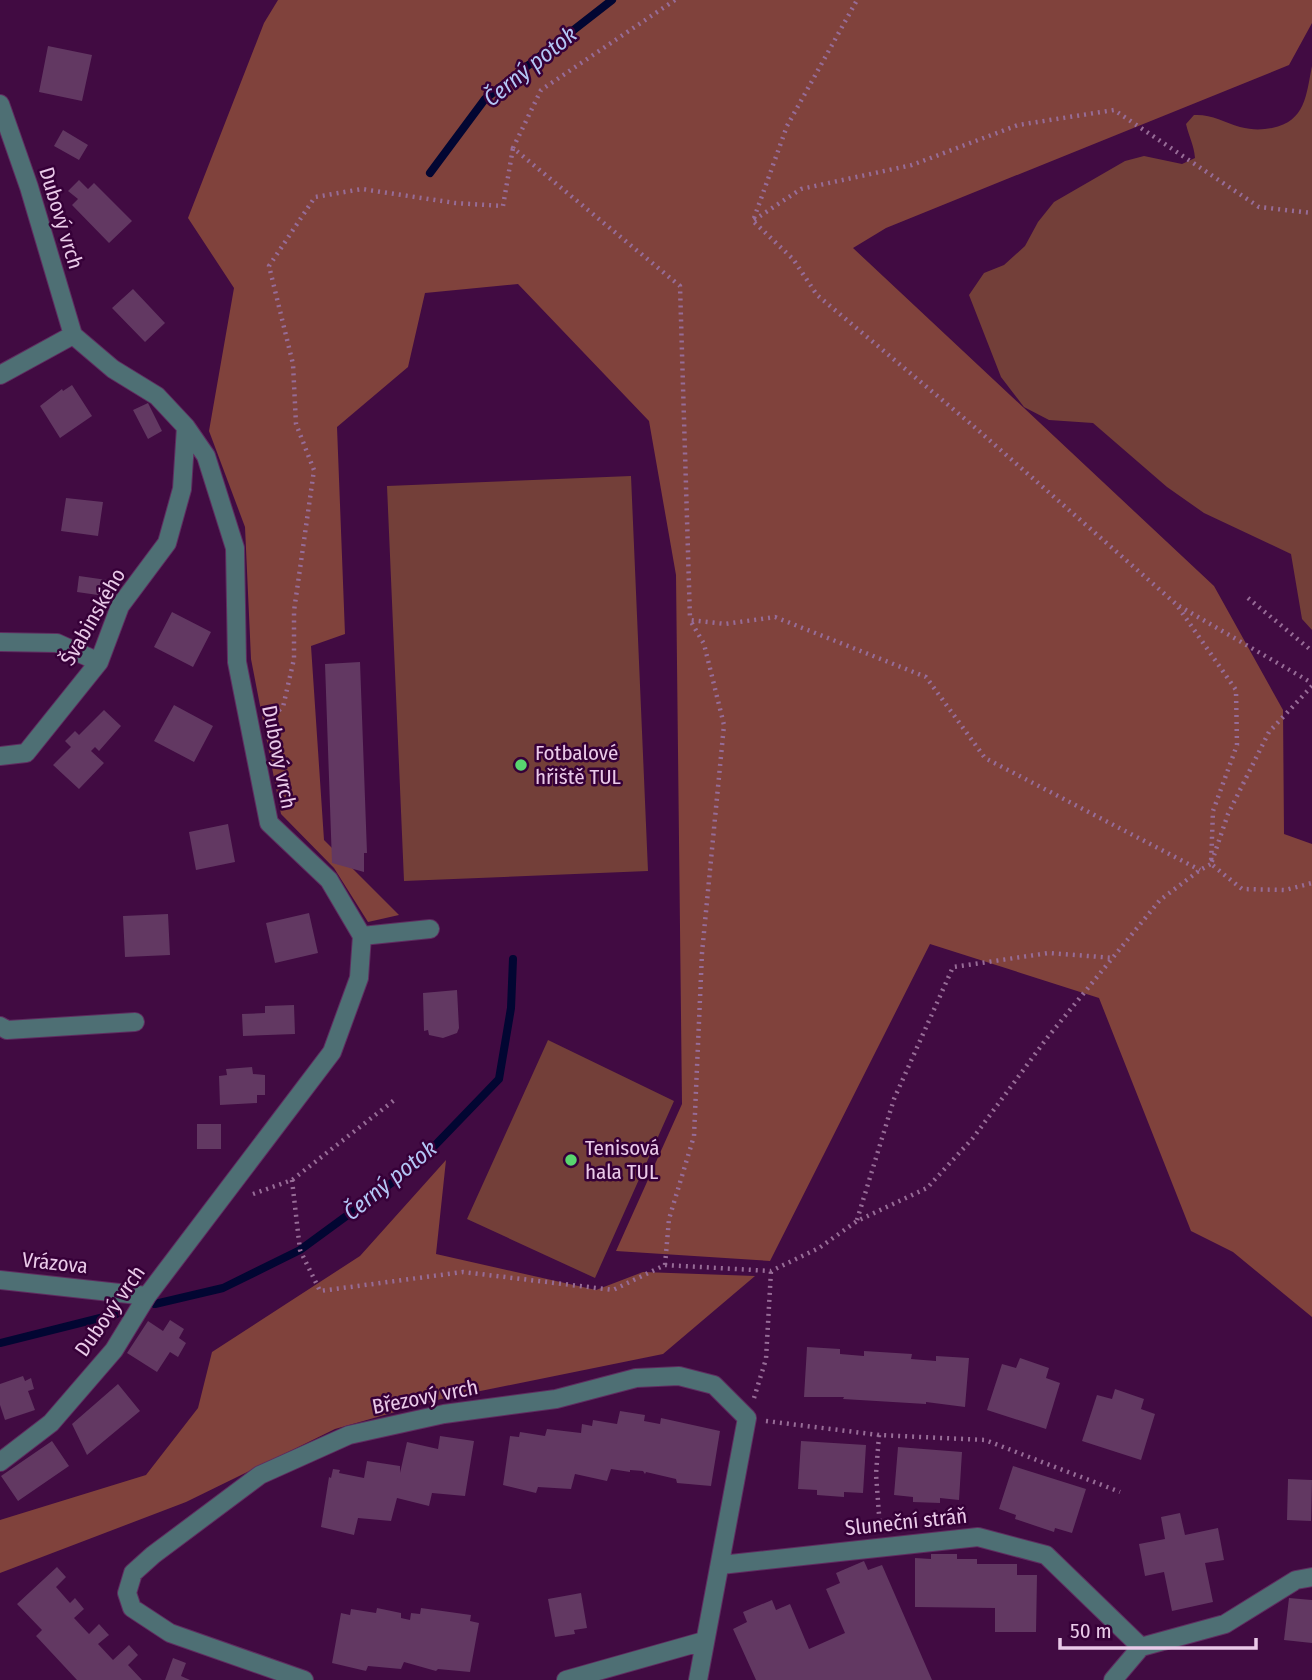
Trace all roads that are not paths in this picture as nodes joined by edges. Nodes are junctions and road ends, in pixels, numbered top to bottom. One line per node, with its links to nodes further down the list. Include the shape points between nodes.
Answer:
1 (0, 104): 2 (street, Dubový vrch)
2 (73, 335): 3 (street); 4 (street, Dubový vrch, via 113,369 157,396)
3 (0, 375)
4 (186, 427): 6 (street, Švabinského, via 182,489 167,543 120,606); 9 (street, Dubový vrch, via 205,456 235,548 237,662 269,823 329,880)
5 (0, 642): 6 (street, via 57,643)
6 (99, 662): 7 (street, Švabinského, via 26,753)
7 (0, 756)
8 (430, 929): 9 (street)
9 (362, 936): 13 (street, Dubový vrch, via 359,978 332,1052)
10 (135, 1022): 11 (street, via 7,1030)
11 (0, 1026)
12 (0, 1280): 13 (street, Vrázova)
13 (147, 1296): 14 (street, Dubový vrch, via 114,1350 51,1423)
14 (0, 1462)
15 (721, 1564): 17 (street); 18 (street, Sluneční stráň, via 978,1536 1046,1555); 19 (street, Březový vrch, via 747,1418 715,1385 679,1376 636,1378 556,1399 444,1413 349,1435 260,1475 153,1555 133,1573 127,1592 132,1608 170,1633)
16 (1312, 1577): 18 (street, via 1296,1580 1225,1624)
17 (704, 1641): 20 (street); 21 (street)
18 (1141, 1647): 22 (street)
19 (304, 1680)
20 (566, 1680)
21 (698, 1680)
22 (1112, 1680)

